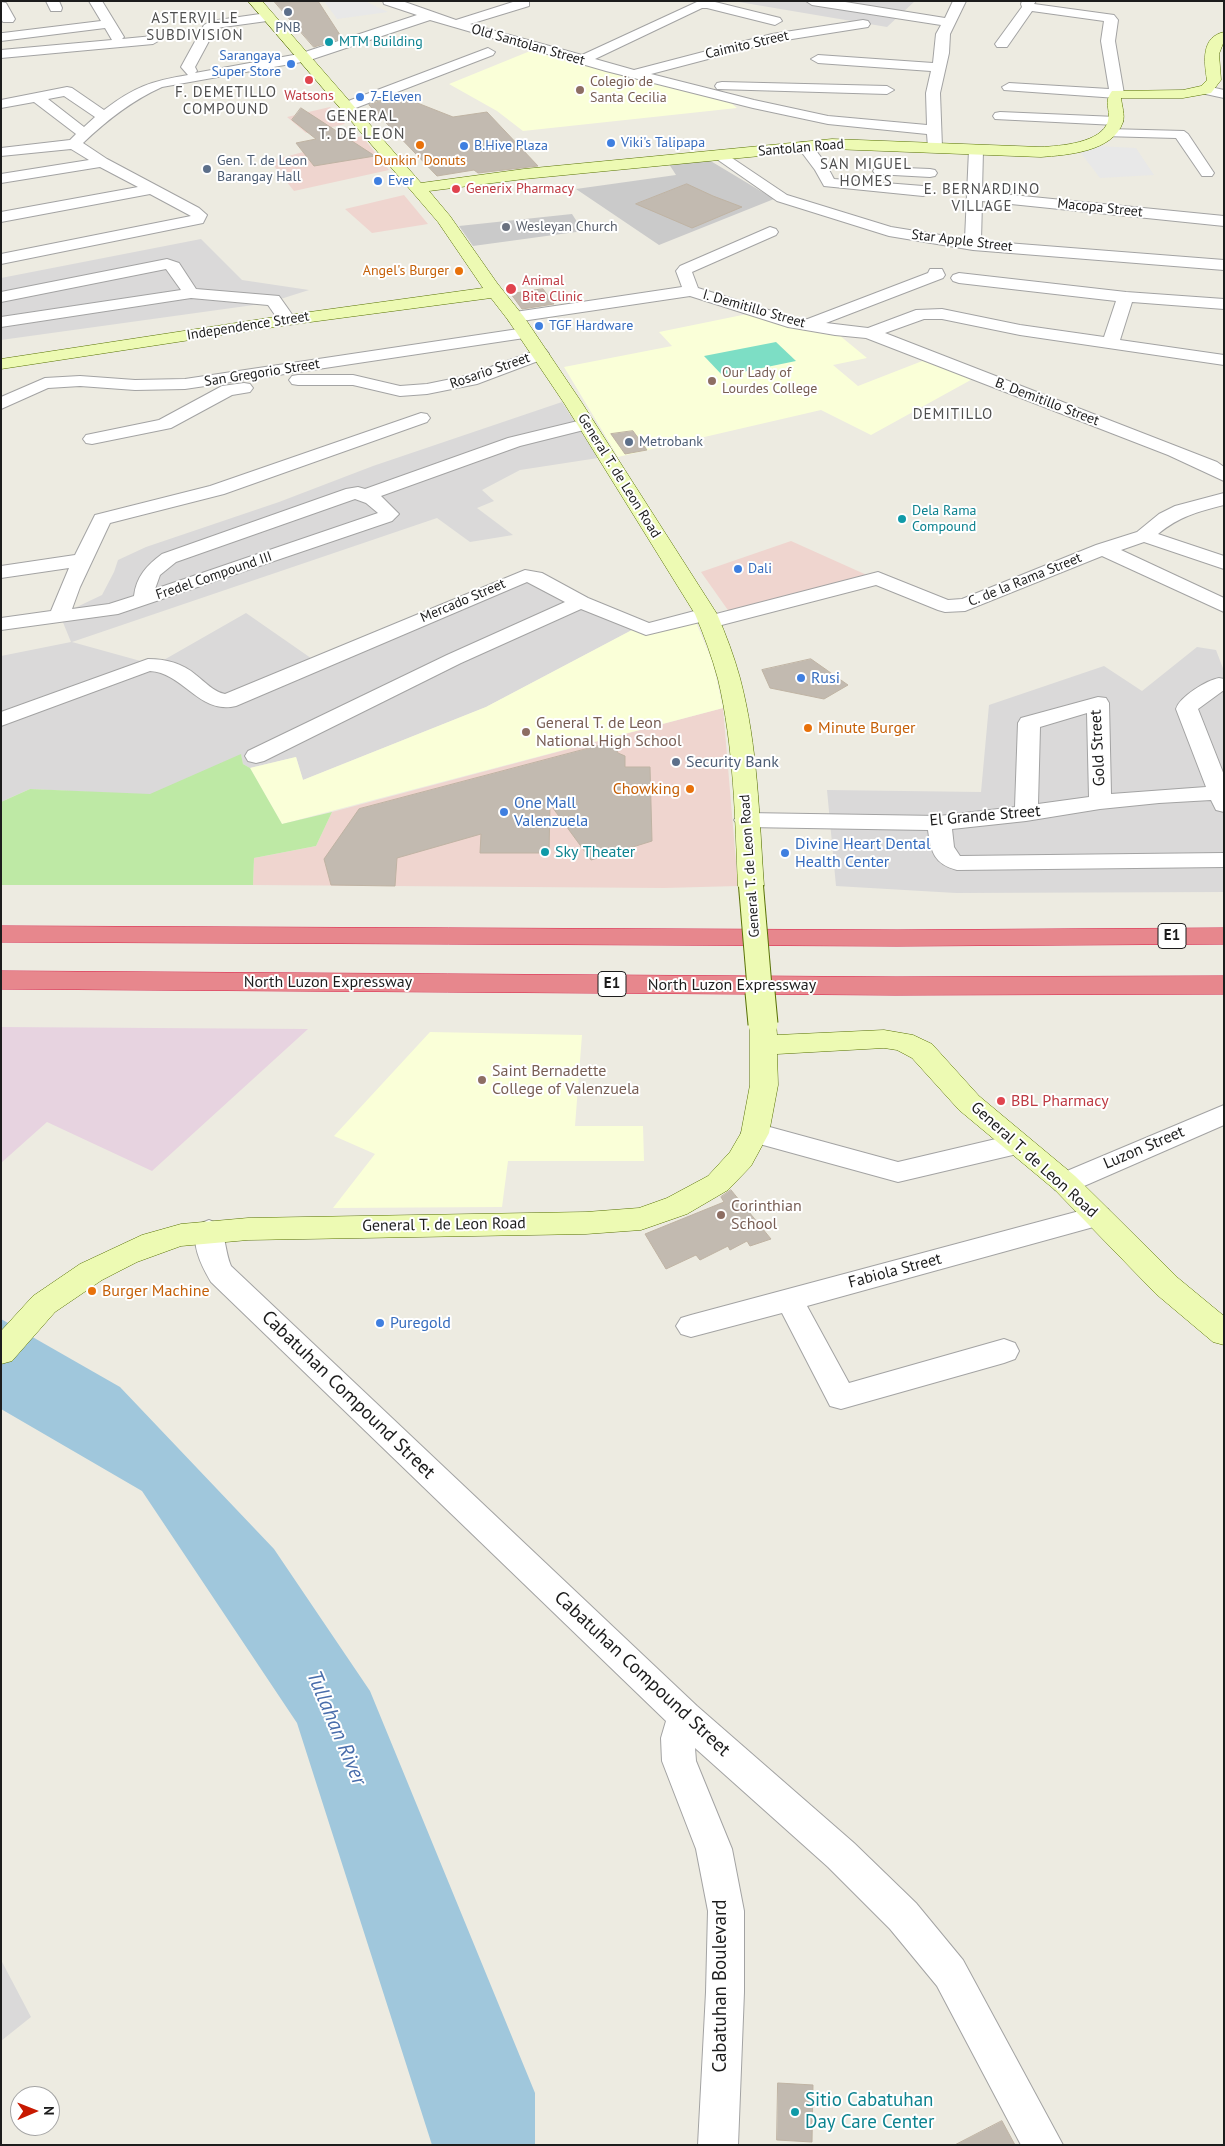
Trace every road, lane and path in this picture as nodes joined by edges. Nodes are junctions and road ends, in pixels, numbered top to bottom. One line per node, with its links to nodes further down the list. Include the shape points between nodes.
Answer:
1 (95, 1): 16 (street)
2 (255, 1): 12 (main road, General T. de Leon Road)
3 (389, 1): 11 (street, Old Santolan Street)
4 (686, 1): 9 (street)
5 (812, 1): 15 (street)
6 (960, 1): 15 (street)
7 (524, 3): 17 (street)
8 (1025, 3): 23 (street); 38 (street, via 1109,18 1108,41)
9 (703, 4): 14 (street); 29 (street)
10 (1, 6): 13 (street)
11 (428, 16): 17 (street, Old Santolan Street); 27 (street)
12 (267, 17): 27 (main road, General T. de Leon Road); 32 (street, via 211,25 188,67)
13 (8, 19)
14 (775, 20)
15 (948, 22): 30 (street, via 943,34)
16 (109, 24): 19 (street); 22 (street)
17 (456, 24): 29 (street, Old Santolan Street)
18 (863, 24): 33 (street, Caimito Street, via 772,38)
19 (1, 37)
20 (153, 40): 22 (street)
21 (1221, 40): 31 (main road)
22 (121, 44): 26 (street)
23 (1002, 44)
24 (924, 51): 30 (street)
25 (488, 52): 42 (street)
26 (1, 54)
27 (302, 58): 42 (main road, General T. de Leon Road); 44 (street, via 158,84 141,90)
28 (818, 59): 30 (street)
29 (583, 60): 33 (street, Old Santolan Street)
30 (941, 60): 46 (street, via 934,93)
31 (1218, 67): 37 (main road)
32 (190, 71)
33 (633, 74): 35 (street, Old Santolan Street)
34 (1009, 87): 38 (street)
35 (686, 88): 36 (street, via 732,85); 46 (street, Old Santolan Street, via 828,120)
36 (887, 90)
37 (1206, 90): 38 (main road, via 1182,94); 39 (street)
38 (1117, 94): 45 (main road)
39 (1224, 94)
40 (37, 97): 41 (street); 44 (street, via 67,91); 47 (street)
41 (1, 104)
42 (348, 106): 58 (main road, General T. de Leon Road)
43 (1000, 116): 45 (street)
44 (105, 118): 47 (street)
45 (1112, 127): 50 (main road, Santolan Road, via 1099,139 1066,150); 56 (street, via 1179,134)
46 (935, 130): 49 (street)
47 (79, 139): 51 (street); 53 (street)
48 (804, 146): 49 (main road, Santolan Road, via 853,144); 52 (main road, Santolan Road); 54 (street)
49 (935, 148): 50 (main road, Santolan Road)
50 (976, 150): 61 (street)
51 (1, 152)
52 (718, 155): 58 (main road, Santolan Road); 65 (street, Star Apple Street, via 782,198 889,231)
53 (102, 162): 57 (street); 59 (street)
54 (822, 169): 55 (street); 60 (street, via 829,183)
55 (930, 173)
56 (1207, 173)
57 (1, 179)
58 (417, 188): 71 (main road, General T. de Leon Road, via 444,219)
59 (152, 189): 62 (street); 66 (street, via 194,211 199,216 197,220)
60 (923, 191)
61 (976, 196): 63 (street, Macopa Street); 65 (street)
62 (1, 217)
63 (1224, 221)
64 (770, 232): 70 (street, via 686,269)
65 (973, 245): 67 (street, Star Apple Street)
66 (1, 258)
67 (1224, 265)
68 (936, 272): 79 (street, via 936,275)
69 (959, 278): 73 (street)
70 (691, 291): 78 (street, I. Demitillo Street); 79 (street, I. Demitillo Street, via 752,312)
71 (495, 292): 76 (main road, Independence Street); 78 (main road, General T. de Leon Road)
72 (191, 293): 74 (street, via 173,266 167,264); 76 (street, via 273,300); 77 (street)
73 (1126, 296): 75 (street); 81 (street)
74 (1, 298)
75 (1224, 304)
76 (288, 320): 84 (main road, Independence Street)
77 (1, 322)
78 (520, 325): 82 (main road, General T. de Leon Road); 86 (street, San Gregorio Street, via 185,384 80,380 44,384)
79 (806, 325): 80 (street, I. Demitillo Street)
80 (869, 333): 81 (street, I. Demitillo Street, via 932,313); 89 (street, B. Demitillo Street, via 1175,451)
81 (1110, 343): 83 (street, I. Demitillo Street)
82 (540, 354): 85 (street, Rosario Street, via 471,380); 87 (main road, General T. de Leon Road)
83 (1224, 360)
84 (1, 364)
85 (400, 391): 88 (street, Rosario Street, via 353,380 292,380 228,390 165,424); 94 (street, via 396,398 399,403 420,418 216,490 102,519)
86 (1, 404)
87 (586, 424): 90 (street, Fredel Compound III, via 514,442); 101 (main road, General T. de Leon Road)
88 (92, 439)
89 (1224, 475)
90 (366, 495): 97 (street, Fredel Compound III, via 353,493 169,558 152,570); 97 (street, Fredel Compound III, via 388,511 388,516)
91 (1224, 499): 92 (street, via 1182,510)
92 (1144, 536): 93 (street, C. de la Rama Street); 95 (street)
93 (1103, 548): 99 (street); 101 (street, C. de la Rama Street, via 965,605 945,606 878,578)
94 (82, 560): 96 (street); 100 (street)
95 (1224, 563)
96 (1, 572)
97 (144, 600): 100 (street, via 111,610)
98 (581, 602): 101 (street, Mercado Street, via 646,629); 104 (street, Mercado Street, via 535,577 520,577 222,702 216,701 177,670 148,665); 105 (street, via 454,659)
99 (1224, 606)
100 (60, 615): 102 (street)
101 (708, 618): 109 (main road, General T. de Leon Road, via 732,688 738,719)
102 (1, 624)
103 (1220, 684): 106 (street, via 1188,705 1187,710)
104 (1, 720)
105 (256, 756)
106 (1222, 797): 107 (street, El Grande Street, via 1160,796)
107 (1100, 802): 108 (street, El Grande Street); 108 (street, Gold Street, via 1098,703 1029,723)
108 (1026, 814): 110 (street, El Grande Street)
109 (746, 820): 110 (street, El Grande Street); 116 (main road, General T. de Leon Road, bridge)
110 (939, 823): 111 (street, via 944,854 957,863)
111 (1224, 860)
112 (1, 934): 113 (highway, E1, via 887,938)
113 (1224, 936)
114 (1, 980): 115 (highway, North Luzon Expressway / E1)
115 (1224, 986)
116 (763, 1035): 118 (main road, General T. de Leon Road, via 764,1085); 119 (main road, General T. de Leon Road, via 903,1042 922,1051 969,1103)
117 (1224, 1114): 120 (street, Luzon Street)
118 (755, 1134): 119 (street, via 898,1172); 122 (main road, General T. de Leon Road, via 741,1159 718,1184 677,1206 641,1219)
119 (1017, 1144): 120 (main road, General T. de Leon Road)
120 (1065, 1183): 121 (main road, General T. de Leon Road)
121 (1098, 1216): 123 (street, Fabiola Street); 125 (main road, General T. de Leon Road, via 1186,1304)
122 (210, 1232): 127 (main road, General T. de Leon Road, via 172,1238 126,1254 91,1272 44,1304); 128 (street, Cabatuhan Compound Street, via 214,1264 221,1274)
123 (789, 1299): 124 (street, Fabiola Street); 126 (street, via 841,1397)
124 (691, 1326)
125 (1224, 1333)
126 (1004, 1351)
127 (1, 1352)
128 (685, 1717): 129 (street, Cabatuhan Boulevard, via 678,1731 679,1761 714,1849 726,1911); 130 (street, Cabatuhan Compound Street, via 841,1854 903,1916 950,1973)
129 (718, 2145)
130 (1043, 2145)

